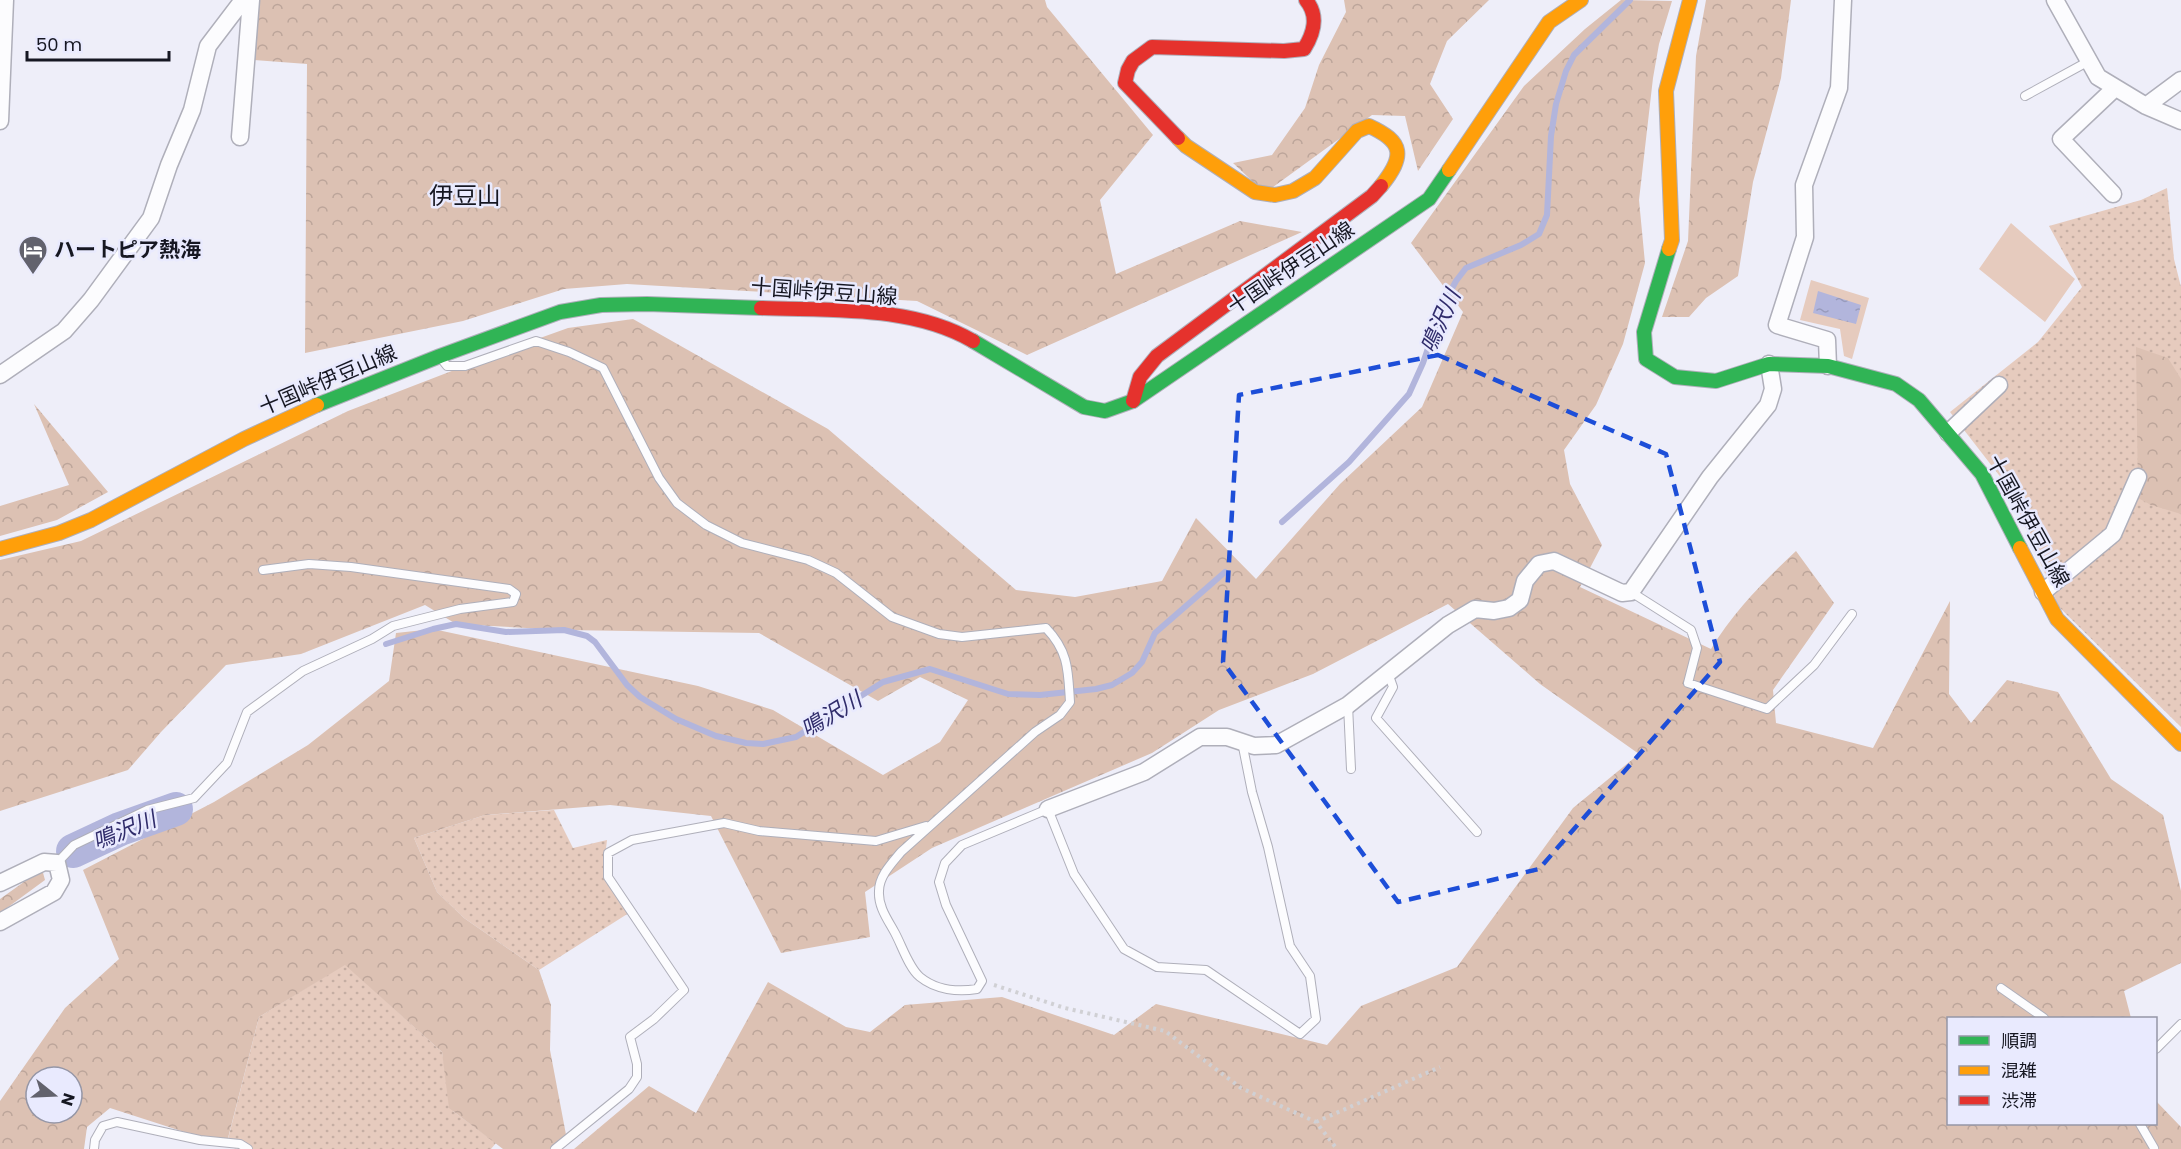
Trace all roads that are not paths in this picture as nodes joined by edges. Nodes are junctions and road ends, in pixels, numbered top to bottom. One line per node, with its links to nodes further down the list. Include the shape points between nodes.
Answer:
1 (5, 0): 9 (street)
2 (243, 0): 22 (street, via 208,46 192,110 151,218 64,331)
3 (251, 0): 17 (street)
4 (1305, 0): 24 (main road, via 1311,5 1315,20 1312,37 1304,49 1152,47 1126,69 1125,83 1186,146 1256,192 1275,195 1293,191 1315,178 1357,131 1370,126 1384,131 1396,142 1399,156 1393,172 1372,196 1157,356 1140,377)
5 (1581, 0): 24 (main road, 十国峠伊豆山線, via 1549,22 1429,199)
6 (1690, 0): 20 (main road, 十国峠伊豆山線, via 1666,91 1672,240 1644,332 1646,359 1675,377 1716,381)
7 (1843, 0): 21 (street, via 1839,88 1804,185 1805,237 1777,326 1827,340)
8 (2055, 0): 10 (street)
9 (2, 36): 15 (street)
10 (2089, 61): 12 (street, via 2098,77); 13 (lane)
11 (2181, 80): 14 (street)
12 (2115, 88): 14 (street); 18 (street, via 2061,138)
13 (2025, 96)
14 (2146, 106): 16 (street)
15 (0, 122)
16 (2181, 122)
17 (240, 137)
18 (2113, 195)
19 (440, 356): 24 (main road, 十国峠伊豆山線, via 560,312 601,305 879,313 929,323 967,338 1084,407 1105,411); 27 (main road, 十国峠伊豆山線, via 244,439 91,520); 38 (lane, via 447,366 465,366 536,341 569,352 603,368 659,478 677,503 706,525 742,543 807,560 836,573 892,617 912,626 962,637 1046,628 1059,641 1065,657 1070,702 1060,715 1035,732)
20 (1769, 364): 21 (main road, 十国峠伊豆山線); 29 (street, via 1773,389 1768,405 1710,477)
21 (1828, 366): 25 (main road, 十国峠伊豆山線, via 1896,384 1919,400)
22 (0, 375)
23 (2000, 385): 25 (street)
24 (1133, 401)
25 (1948, 433): 30 (main road, 十国峠伊豆山線, via 1982,474)
26 (2138, 477): 30 (street, via 2113,534)
27 (0, 549)
28 (263, 570): 40 (lane, via 309,564 351,567 509,589 516,594 513,602 459,609 393,626 303,671 247,712 227,763 194,798 147,810 74,845)
29 (1632, 592): 31 (lane, via 1691,630 1697,648 1688,683 1767,709 1814,665); 32 (street, via 1622,593 1554,561 1539,564 1525,581 1520,600 1509,608 1475,609 1448,625)
30 (2043, 592): 35 (main road, 十国峠伊豆山線, via 2057,619)
31 (1852, 614)
32 (1388, 673): 33 (street); 39 (lane, via 1393,687 1376,718)
33 (1348, 705): 34 (street, via 1276,745); 36 (lane)
34 (1242, 742): 37 (street, via 1227,737 1200,737 1144,772); 37 (lane, via 1290,946 1310,976 1316,1019 1300,1034 1206,970 1156,967 1124,949 1074,874)
35 (2181, 744)
36 (1351, 769)
37 (1048, 809): 38 (lane, via 962,845 945,862 939,882 982,981 977,989 960,991 934,985 919,976 882,909 878,890 885,872)
38 (929, 825): 51 (lane, via 876,841 759,831 724,823 632,840 608,853 608,877 684,990 630,1037 637,1077 628,1089)
39 (1477, 832)
40 (57, 863): 41 (street, via 44,862); 42 (street, via 61,880 54,892)
41 (0, 883)
42 (0, 922)
43 (2001, 988): 44 (lane)
44 (2043, 1017)
45 (2181, 1024): 46 (lane)
46 (2157, 1048)
47 (2141, 1125): 48 (lane)
48 (2154, 1148)
49 (94, 1149): 50 (lane, via 103,1126 117,1122 200,1140 240,1144)
50 (248, 1149)
51 (555, 1149)

